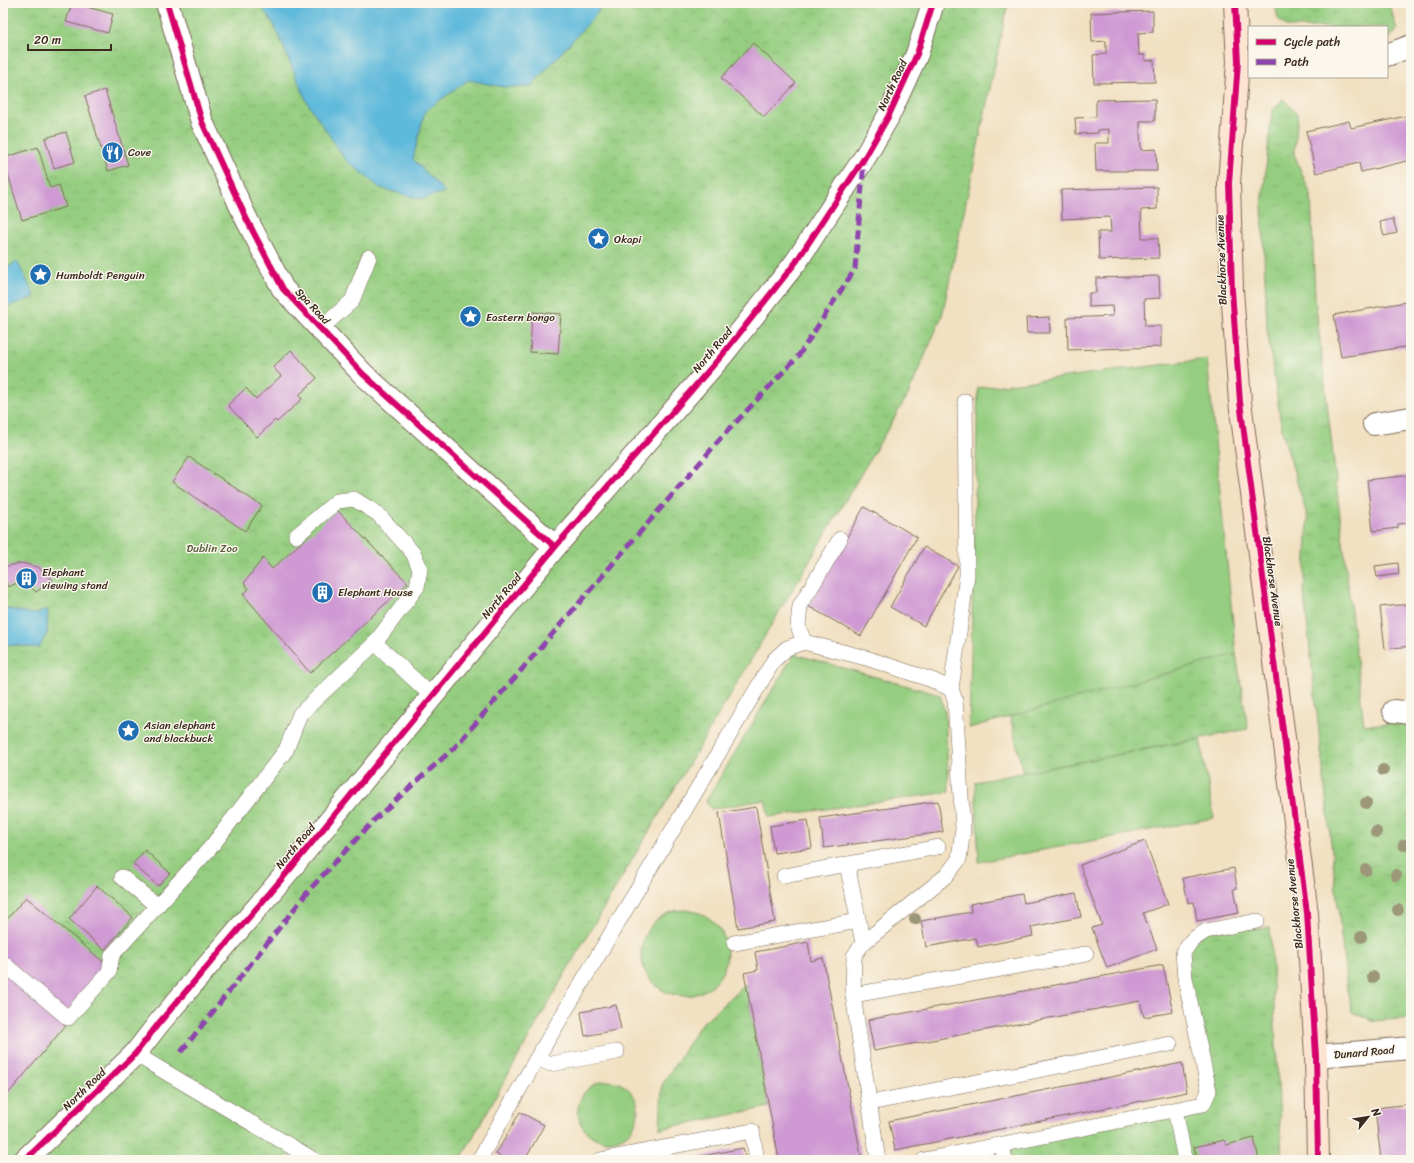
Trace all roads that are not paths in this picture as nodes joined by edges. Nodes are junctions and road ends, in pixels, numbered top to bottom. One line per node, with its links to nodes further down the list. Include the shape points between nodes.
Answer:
1 (167, 3): 8 (street, Spa Road, via 202,122 246,218 283,288)
2 (933, 3): 14 (street, North Road, via 917,54 888,117 865,157 796,262 723,354)
3 (1236, 3): 6 (main road, Blackhorse Avenue)
4 (1411, 46): 5 (street)
5 (1388, 56)
6 (1243, 63): 35 (main road, Blackhorse Avenue, via 1229,184 1232,290 1240,402 1307,913)
7 (369, 257): 8 (lane, via 352,302)
8 (320, 329): 14 (street, Spa Road, via 363,374)
9 (966, 401): 17 (lane, via 967,575)
10 (1411, 418): 11 (street)
11 (1374, 424)
12 (296, 536): 16 (lane, via 337,501 354,498 378,514 413,553 420,570 417,588)
13 (840, 539): 15 (lane, via 800,606 798,626)
14 (555, 547): 18 (street, North Road)
15 (804, 642): 17 (lane, via 866,658); 36 (lane, via 787,648 774,660)
16 (374, 643): 18 (lane); 23 (lane, via 300,714 286,750 211,847)
17 (951, 689): 27 (lane, via 955,700 963,830 959,859 947,876)
18 (432, 696): 34 (street, North Road)
19 (938, 847): 20 (lane)
20 (847, 864): 21 (lane); 24 (lane)
21 (784, 876)
22 (122, 877): 23 (lane)
23 (157, 906): 29 (lane, via 112,955 109,972 68,1018)
24 (858, 921): 26 (lane); 27 (lane)
25 (1257, 921): 38 (lane, via 1206,931 1192,940 1183,953 1185,978 1209,1091 1202,1104)
26 (734, 943)
27 (862, 943): 30 (lane, via 854,956)
28 (1086, 954): 30 (lane)
29 (3, 964)
30 (853, 995): 37 (lane)
31 (1170, 1044): 37 (lane)
32 (1411, 1048): 35 (street, Dunard Road)
33 (617, 1052): 36 (lane, via 551,1064)
34 (135, 1054): 40 (street, North Road); 41 (lane)
35 (1316, 1056): 49 (main road, Blackhorse Avenue)
36 (537, 1058): 42 (lane)
37 (870, 1103): 45 (lane)
38 (1175, 1110): 39 (lane); 48 (lane)
39 (1002, 1145): 46 (lane); 47 (lane)
40 (25, 1160)
41 (314, 1160)
42 (480, 1160)
43 (600, 1160): 44 (lane, via 752,1131)
44 (757, 1160)
45 (878, 1160)
46 (924, 1160)
47 (1005, 1160)
48 (1185, 1160)
49 (1318, 1160)

